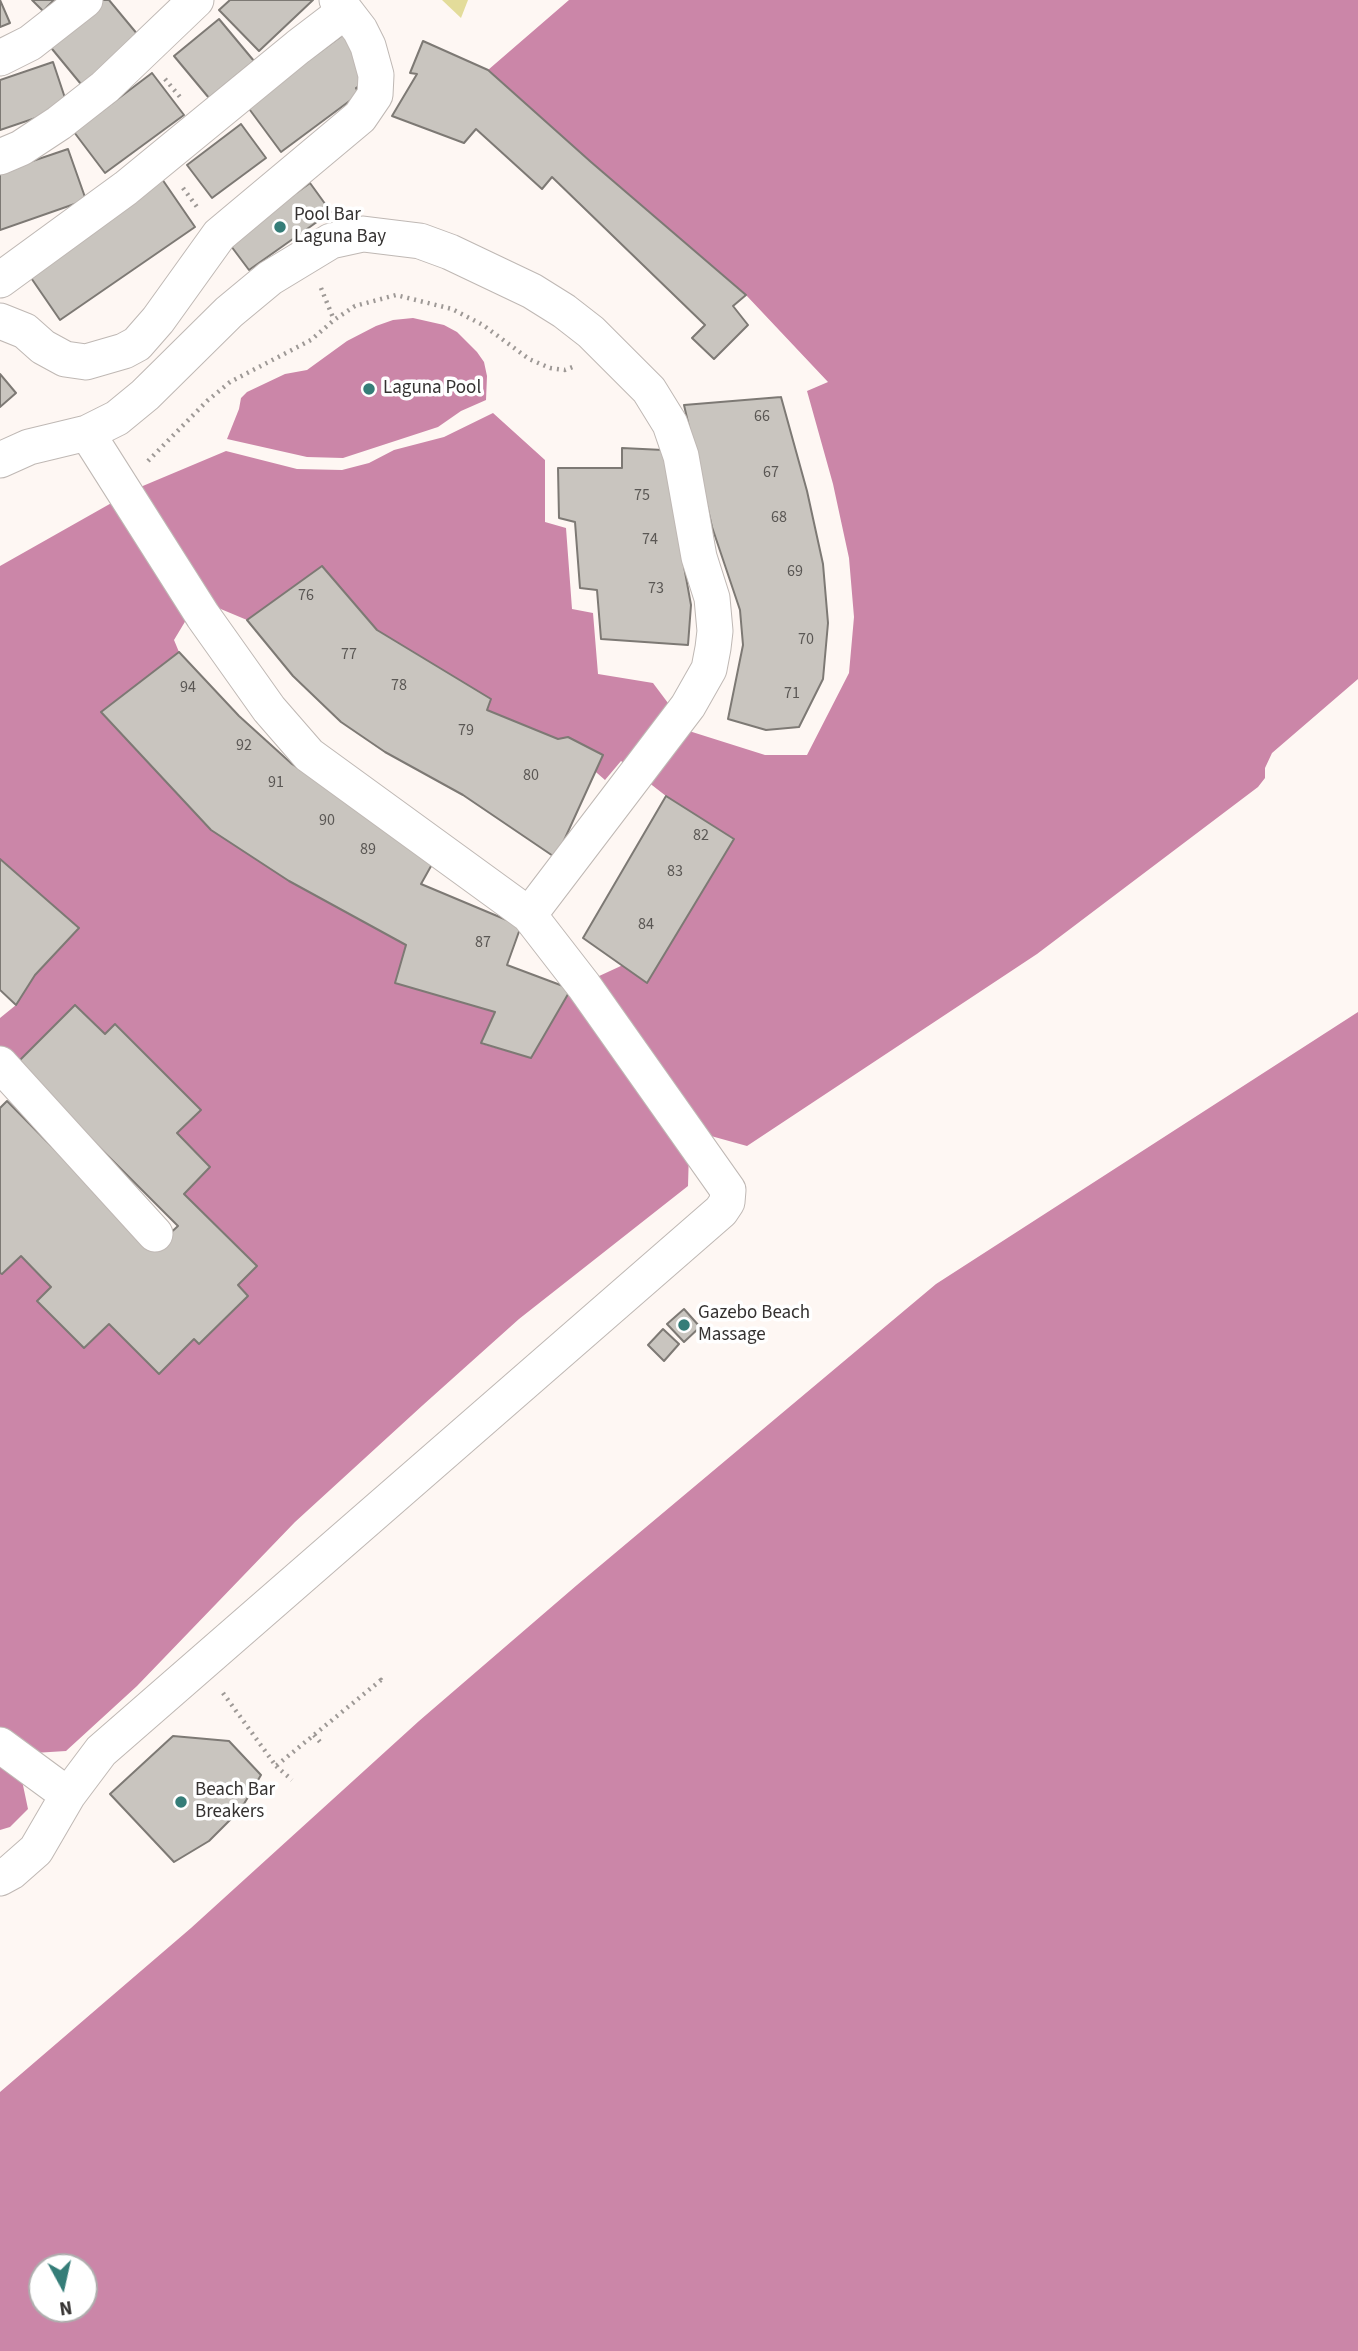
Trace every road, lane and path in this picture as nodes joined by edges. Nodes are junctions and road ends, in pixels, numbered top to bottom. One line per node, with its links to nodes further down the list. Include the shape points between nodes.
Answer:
1 (85, 0): 5 (street, via 30,43)
2 (196, 0): 4 (street)
3 (341, 6): 6 (street); 9 (street, via 368,46 376,75 375,95 360,117)
4 (143, 51): 6 (path); 7 (street, via 60,123)
5 (0, 58)
6 (202, 125): 8 (street)
7 (0, 157)
8 (161, 159): 9 (path); 11 (street)
9 (219, 235): 10 (street)
10 (193, 272): 12 (street); 13 (street, via 136,344 103,358 86,362 65,359 25,331)
11 (0, 280)
12 (229, 312): 14 (street, via 299,259 331,241 363,234 420,241 492,270 564,311); 15 (street, via 145,395 117,418)
13 (0, 321)
14 (602, 343): 17 (path, via 578,365 565,370 550,368 452,309 396,295 355,306 311,340 230,382); 18 (street, via 649,390 670,424 712,598 715,631 709,668 688,706)
15 (87, 433): 16 (street, via 29,447); 17 (street)
16 (0, 460)
17 (124, 488): 18 (street, via 203,616 269,709 309,755)
18 (529, 915): 21 (street, via 728,1190 726,1202)
19 (0, 1065): 20 (street)
20 (155, 1234)
21 (201, 1664): 26 (path); 28 (street)
22 (382, 1685): 23 (path, via 380,1680)
23 (314, 1735): 24 (path); 26 (path)
24 (320, 1742)
25 (0, 1745): 28 (street)
26 (276, 1766): 27 (path)
27 (292, 1780)
28 (58, 1787): 29 (street, via 36,1850)
29 (0, 1878)

